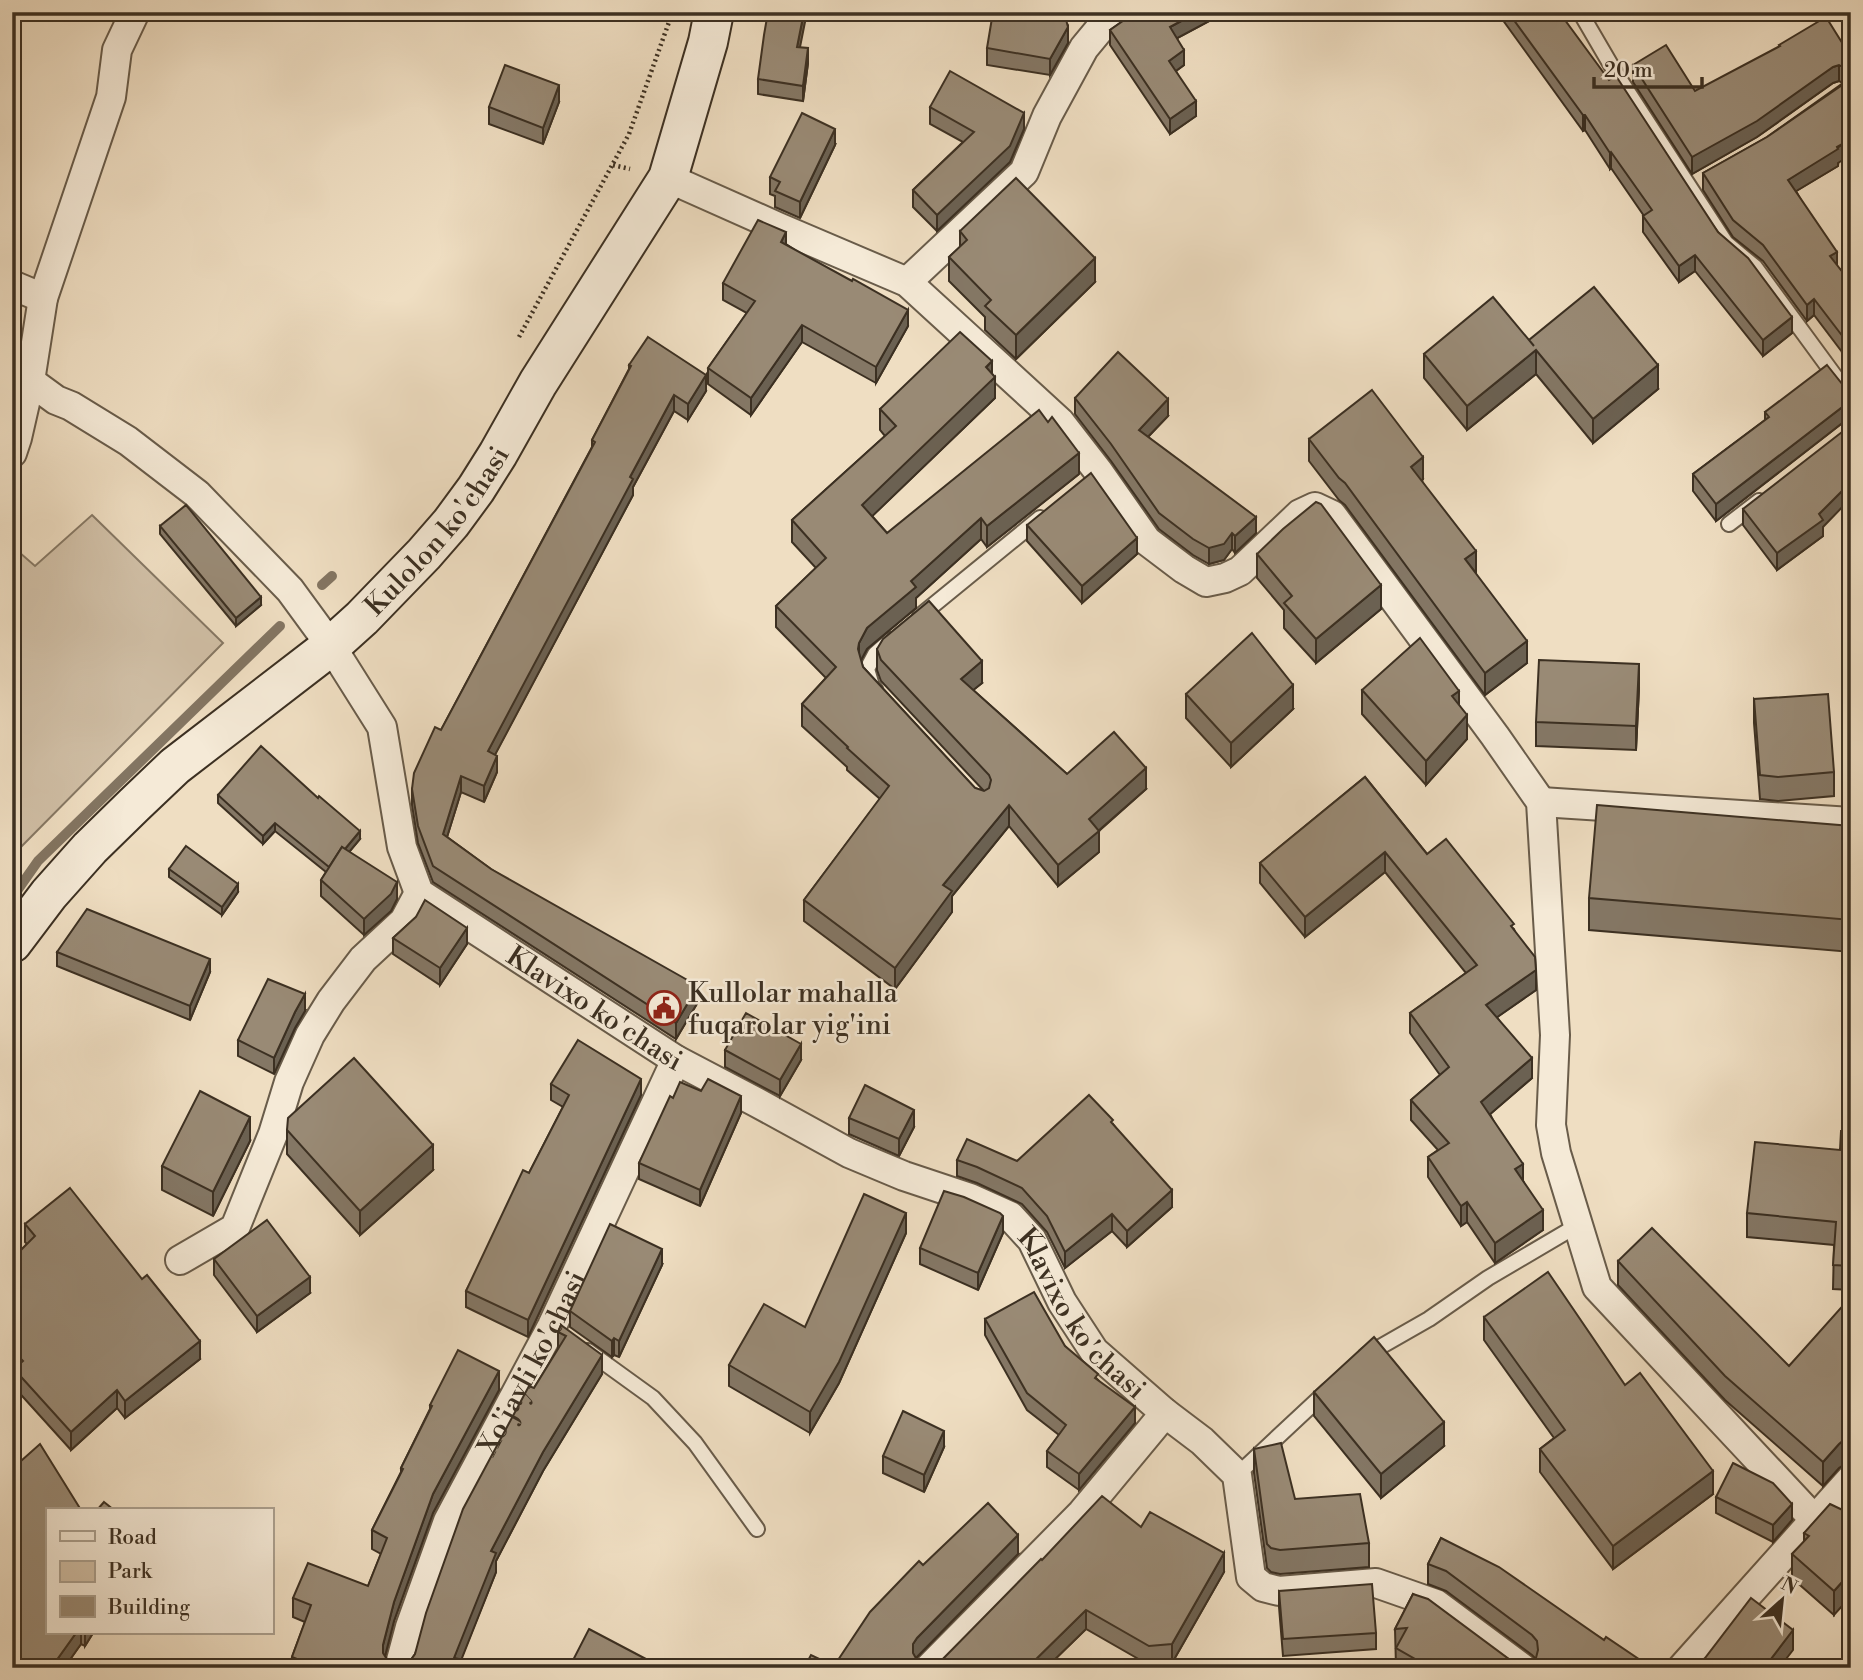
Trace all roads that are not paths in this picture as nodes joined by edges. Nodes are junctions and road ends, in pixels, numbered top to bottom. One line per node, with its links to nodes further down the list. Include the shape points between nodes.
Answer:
1 (135, 12): 8 (street, via 117,50 111,97)
2 (714, 12): 5 (main road, Kulolon ko'chasi)
3 (1125, 12): 6 (street, via 1102,24 1084,48 1047,116 1024,172)
4 (1580, 12): 10 (lane, via 1615,72 1696,183 1726,243 1755,267)
5 (668, 178): 6 (street); 15 (main road, Kulolon ko'chasi, via 451,523)
6 (907, 282): 17 (street, via 1060,422 1093,475 1147,541 1206,582 1240,571 1300,514 1315,507 1332,514)
7 (12, 285): 8 (street)
8 (43, 298): 9 (street)
9 (30, 381): 11 (street); 15 (street, via 128,441 197,494 290,590)
10 (1851, 397)
11 (12, 453)
12 (1770, 492): 14 (lane)
13 (1055, 505): 16 (lane, via 875,654 867,668)
14 (1729, 524)
15 (331, 646): 19 (street, via 382,727 402,847); 20 (main road, Kulolon ko'chasi, via 175,766 90,848)
16 (881, 695)
17 (1541, 803): 18 (street); 22 (street, via 1555,1035 1551,1125)
18 (1851, 822)
19 (419, 893): 21 (street, Klavixo ko'chasi); 23 (street, via 404,921 363,959 310,1035 236,1228)
20 (12, 943)
21 (676, 1060): 24 (street, Xo'jayli ko'chasi); 27 (street, Klavixo ko'chasi, via 849,1153 1010,1216 1032,1240 1062,1302 1094,1350)
22 (1578, 1225): 25 (lane); 30 (street, via 1597,1287)
23 (180, 1260)
24 (564, 1334): 31 (lane, via 653,1398 695,1443); 32 (street, Xo'jayli ko'chasi, via 448,1521)
25 (1359, 1360)
26 (1339, 1380): 28 (lane)
27 (1165, 1413): 28 (street, Klavixo ko'chasi); 33 (street, via 1082,1513)
28 (1237, 1475): 34 (street, via 1251,1577 1263,1587 1279,1591 1376,1583 1436,1604)
29 (1851, 1479): 30 (street)
30 (1814, 1519): 35 (street)
31 (757, 1529)
32 (399, 1668)
33 (929, 1668)
34 (1522, 1668)
35 (1682, 1668)

